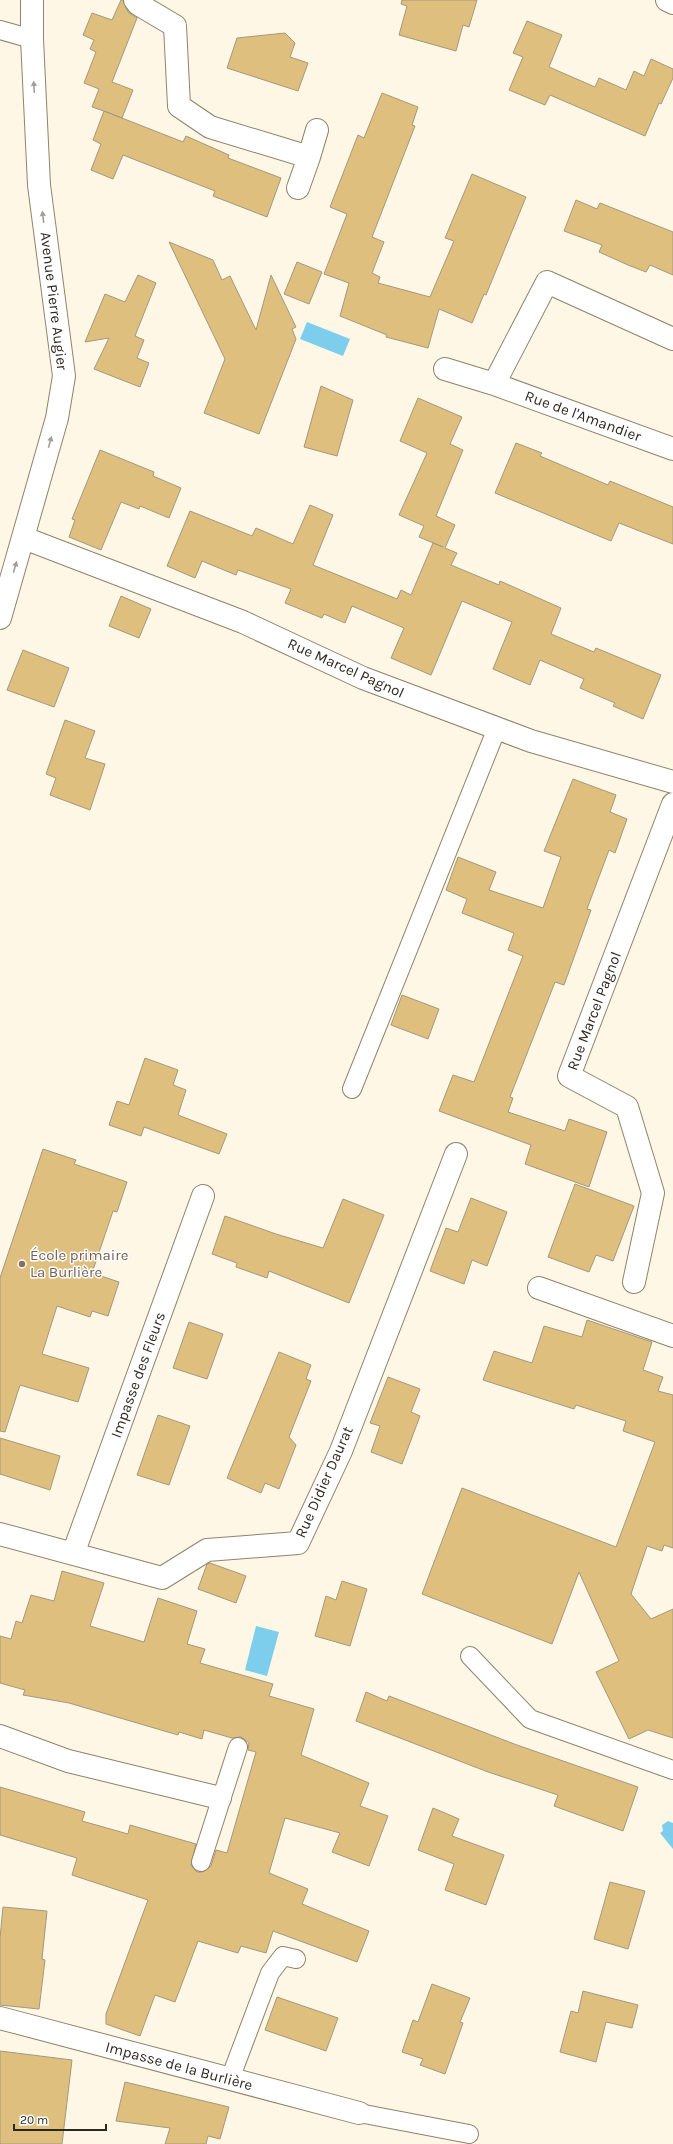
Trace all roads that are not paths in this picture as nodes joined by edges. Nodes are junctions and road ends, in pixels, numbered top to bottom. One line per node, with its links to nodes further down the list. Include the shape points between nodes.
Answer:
1 (32, 0): 6 (street, Avenue Pierre Augier)
2 (135, 0): 8 (street, via 176,26 179,106 210,127)
3 (667, 0): 4 (street)
4 (673, 3)
5 (0, 30): 6 (lane)
6 (32, 39): 14 (street, Avenue Pierre Augier, one-way to 6, via 57,418 64,376 39,185)
7 (317, 130): 8 (street)
8 (309, 157): 9 (street)
9 (298, 188)
10 (673, 339): 12 (street, via 547,282)
11 (445, 369): 12 (street, Rue de l'Amandier)
12 (494, 384): 13 (street, Rue de l'Amandier)
13 (672, 446)
14 (24, 538): 15 (street, Avenue Pierre Augier, one-way to 14); 16 (street, Rue Marcel Pagnol, via 243,622 363,678)
15 (2, 603)
16 (497, 728): 17 (street, Rue Marcel Pagnol, via 531,741); 19 (lane)
17 (673, 782)
18 (673, 804): 22 (street, Rue Marcel Pagnol, via 568,1076 627,1107 653,1193)
19 (352, 1089)
20 (456, 1154): 26 (street, Rue Didier Daurat, via 341,1451 298,1543 207,1550 162,1578)
21 (202, 1196): 26 (street, Impasse des Fleurs)
22 (634, 1282)
23 (539, 1288): 24 (street)
24 (673, 1336)
25 (0, 1534): 26 (street, Rue Didier Daurat)
26 (73, 1554)
27 (470, 1656): 30 (lane, via 530,1719)
28 (0, 1736): 31 (street, via 68,1760)
29 (238, 1747): 31 (lane)
30 (673, 1770)
31 (220, 1798): 32 (lane)
32 (202, 1862)
33 (296, 1959): 35 (lane, via 283,1956 270,1972)
34 (0, 2018): 35 (street, Impasse de la Burlière)
35 (230, 2079): 36 (street, Impasse de la Burlière)
36 (359, 2113): 37 (lane)
37 (470, 2134)

